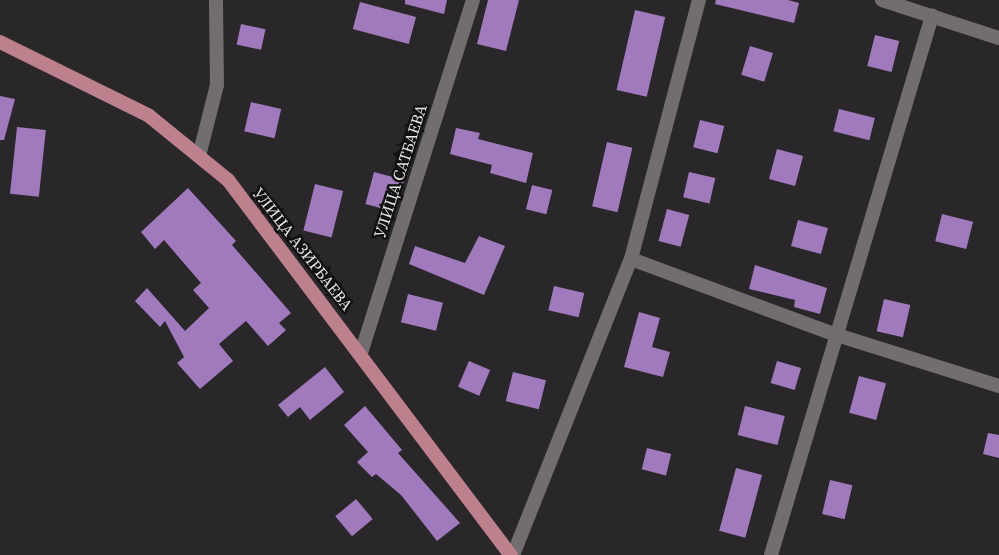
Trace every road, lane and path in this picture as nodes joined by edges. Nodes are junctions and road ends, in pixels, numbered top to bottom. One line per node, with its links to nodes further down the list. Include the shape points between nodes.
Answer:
1 (216, 0): 8 (street, via 217,85)
2 (473, 0): 11 (street, УЛИЦА САТБАЕВА)
3 (699, 0): 9 (street)
4 (882, 0): 5 (street)
5 (932, 16): 6 (street); 10 (street)
6 (999, 38)
7 (0, 42): 8 (main road, УЛИЦА АЗИРБАЕВА, via 148,115)
8 (199, 156): 11 (main road, УЛИЦА АЗИРБАЕВА, via 228,180)
9 (631, 259): 10 (street); 13 (street)
10 (837, 335): 12 (street); 14 (street)
11 (361, 352): 13 (main road, УЛИЦА АЗИРБАЕВА)
12 (999, 386)
13 (512, 555)
14 (771, 555)

